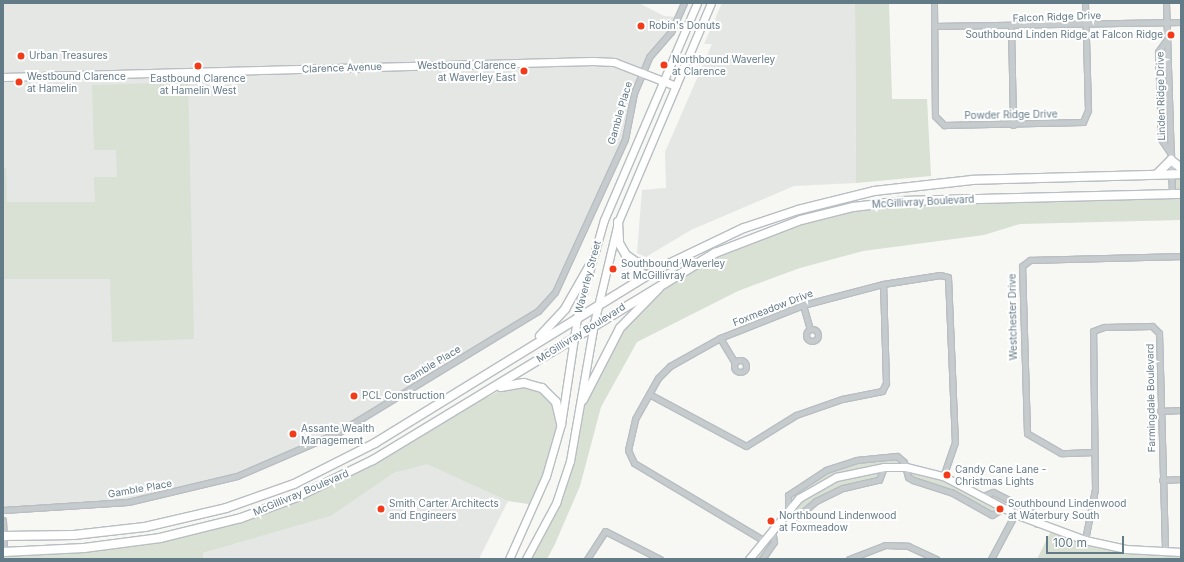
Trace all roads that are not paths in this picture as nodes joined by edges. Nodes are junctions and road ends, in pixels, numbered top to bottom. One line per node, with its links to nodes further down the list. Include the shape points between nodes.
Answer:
1 (684, 3): 13 (street, Gamble Place, via 671,32 649,57)
2 (697, 3): 15 (main road, Waverley Street)
3 (711, 3): 16 (main road, Waverley Street)
4 (934, 3): 10 (street)
5 (1085, 3): 9 (street)
6 (1166, 3): 8 (street, Linden Ridge Drive)
7 (1181, 22): 8 (street, Falcon Ridge Drive)
8 (1168, 23): 9 (street, Falcon Ridge Drive); 12 (street, Linden Ridge Drive)
9 (1086, 25): 11 (street, Falcon Ridge Drive); 17 (street, Powder Ridge Drive, via 1087,116 1077,123)
10 (934, 26): 11 (street, Falcon Ridge Drive); 17 (street, Powder Ridge Drive, via 936,121 944,125)
11 (1011, 27): 17 (street)
12 (1168, 38): 18 (street, Linden Ridge Drive); 18 (street, Linden Ridge Drive, via 1158,52 1161,139)
13 (642, 72): 14 (main road, Clarence Avenue, via 614,62 593,61); 15 (main road, Clarence Avenue); 53 (street, Gamble Place, via 625,139 554,292 538,311 338,432 237,476 128,502)
14 (3, 77)
15 (663, 80): 16 (main road, Clarence Avenue); 26 (main road, Waverley Street, via 604,220)
16 (676, 86): 24 (main road, Waverley Street)
17 (1013, 125)
18 (1171, 157): 19 (main road); 20 (street, Linden Ridge Drive); 22 (main road)
19 (1181, 168)
20 (1170, 174): 21 (main road, McGillivray Boulevard); 22 (main road, McGillivray Boulevard); 23 (street, Linden Ridge Drive)
21 (1181, 174)
22 (1156, 175): 27 (main road, McGillivray Boulevard, via 972,180 874,190 744,228)
23 (1177, 194): 28 (main road, McGillivray Boulevard, via 906,201 853,207 801,220 715,253)
24 (618, 222): 27 (main road, via 619,243 626,255 636,262); 30 (main road, Waverley Street)
25 (1181, 256): 45 (street, Westchester Drive, via 1030,260 1022,266 1027,433 1061,452)
26 (589, 267): 32 (main road, Waverley Street); 37 (main road, via 565,309)
27 (660, 268): 30 (main road, McGillivray Boulevard)
28 (667, 280): 33 (main road, McGillivray Boulevard); 40 (main road, via 620,328)
29 (883, 284): 31 (street, Foxmeadow Drive); 39 (street, via 886,383 882,391 842,399 796,415 746,446); 48 (street, Foxmeadow Drive, via 940,275 950,280 955,442)
30 (601, 304): 32 (main road, McGillivray Boulevard); 33 (main road, Waverley Street)
31 (803, 305): 34 (street); 36 (street, Foxmeadow Drive)
32 (577, 316): 35 (main road, Waverley Street); 37 (main road, McGillivray Boulevard)
33 (594, 323): 35 (main road, McGillivray Boulevard); 40 (main road, Waverley Street)
34 (810, 329)
35 (574, 337): 41 (main road, McGillivray Boulevard); 44 (main road, Waverley Street)
36 (720, 338): 38 (street); 39 (street, Foxmeadow Drive, via 670,366)
37 (526, 348): 59 (main road, McGillivray Boulevard, via 352,456 274,492 199,516 145,527 74,535)
38 (735, 363)
39 (649, 394): 60 (street, Foxmeadow Drive, via 635,419 629,457)
40 (583, 400): 66 (main road, Waverley Street, via 570,461 556,503)
41 (471, 402): 44 (main road, via 504,386 534,385 554,399); 62 (main road, McGillivray Boulevard, via 344,476 241,518 137,542)
42 (1181, 410): 43 (street)
43 (1160, 411): 45 (street, Farmingdale Boulevard, via 1157,329 1146,325 1097,327 1091,338); 50 (street, Farmingdale Boulevard)
44 (561, 424): 65 (main road, Waverley Street, via 546,476)
45 (1094, 452): 61 (street, Farmingdale Boulevard, via 1093,505)
46 (884, 467): 47 (main road); 54 (main road, via 836,478 817,486); 54 (street, via 879,480 843,488 816,501 797,517)
47 (906, 467): 48 (main road); 52 (street, via 908,477 913,480 951,492 992,515); 54 (street, via 897,456 841,464 788,495)
48 (943, 476): 51 (main road)
49 (1181, 479): 50 (street)
50 (1162, 480): 63 (street, Farmingdale Boulevard)
51 (983, 496): 52 (main road); 57 (street, via 993,492 1034,513)
52 (1003, 508): 55 (main road)
53 (3, 510)
54 (786, 511): 58 (main road)
55 (1014, 514): 57 (main road); 73 (street)
56 (3, 520): 59 (street)
57 (1037, 524): 61 (main road)
58 (772, 529): 60 (main road); 70 (street, via 774,542)
59 (3, 536): 62 (street)
60 (762, 540): 69 (main road)
61 (1085, 540): 63 (main road, via 1126,549)
62 (3, 552)
63 (1165, 552): 64 (main road)
64 (1181, 552)
65 (509, 559)
66 (526, 559)
67 (587, 559): 68 (street, via 605,531)
68 (660, 559)
69 (749, 559)
70 (762, 559)
71 (849, 559): 72 (street, via 885,545 908,546)
72 (936, 559)
73 (992, 559)

